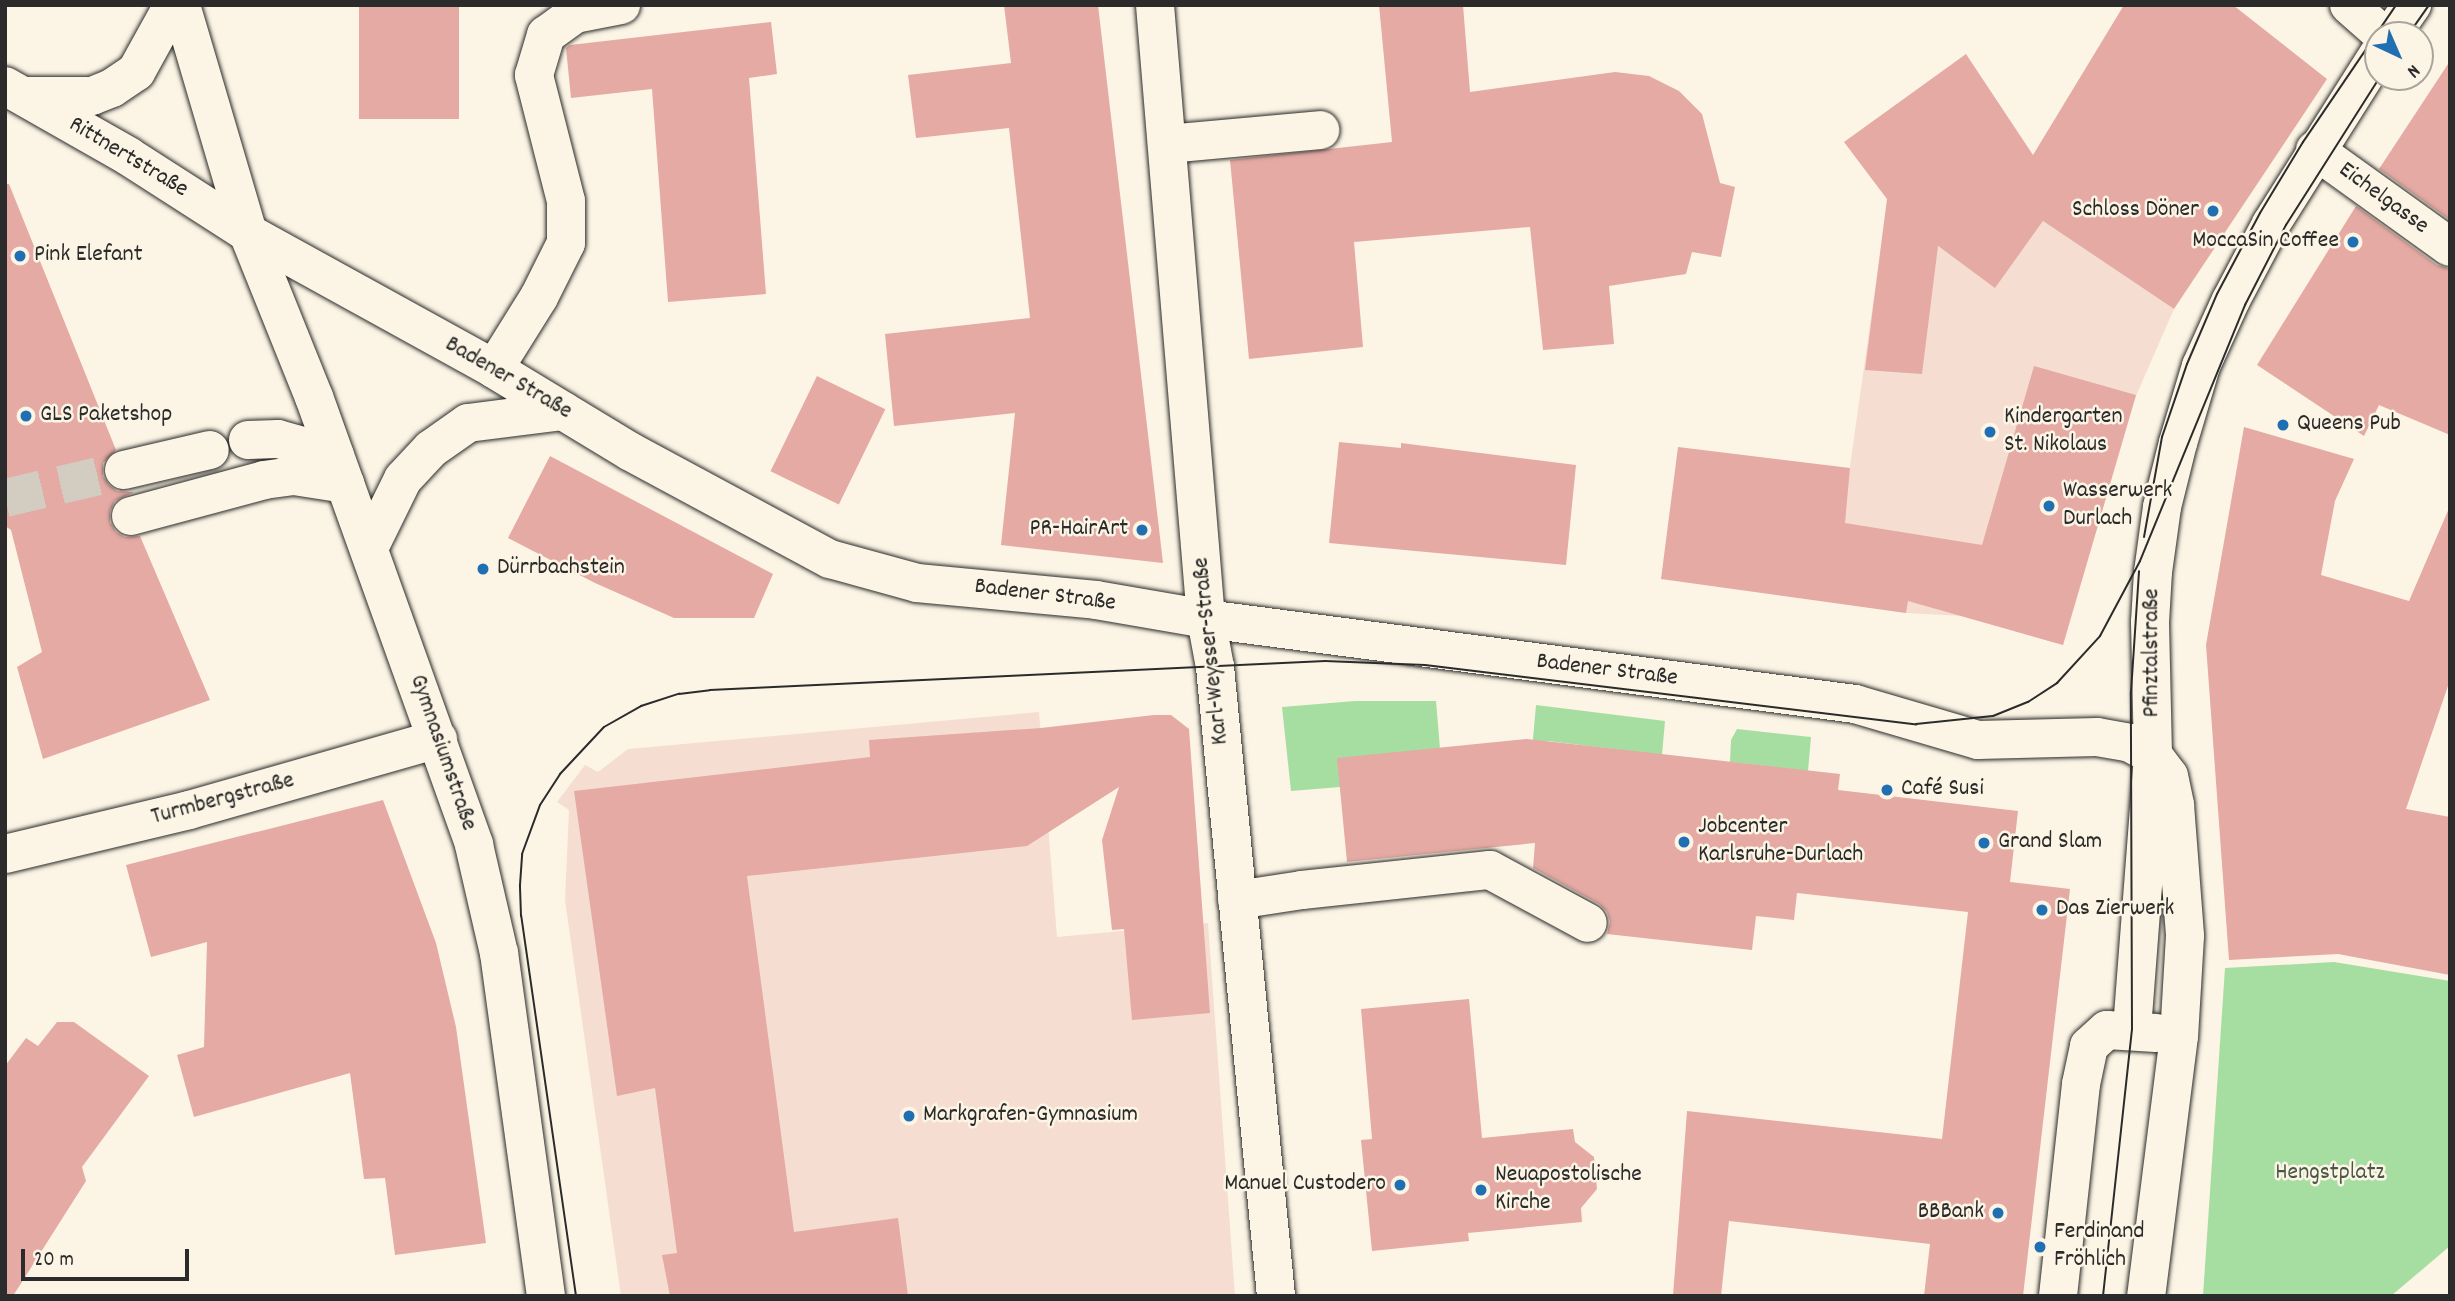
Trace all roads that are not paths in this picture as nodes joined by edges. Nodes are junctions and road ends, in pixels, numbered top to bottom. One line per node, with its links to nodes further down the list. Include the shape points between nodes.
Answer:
1 (173, 5): 10 (main road, via 136,72 113,88 92,96)
2 (181, 5): 14 (main road)
3 (621, 5): 16 (main road, via 575,14 546,35 534,75 566,201 566,243)
4 (1155, 5): 12 (main road, Karl-Weysser-Straße)
5 (2349, 5): 7 (main road)
6 (2412, 5): 8 (main road)
7 (2367, 21)
8 (2401, 21)
9 (2364, 76): 13 (main road, Pfinztalstraße)
10 (14, 91): 14 (main road, Rittnertstraße, via 161,176)
11 (1320, 130): 12 (main road)
12 (1167, 144): 24 (main road, Karl-Weysser-Straße)
13 (2315, 150): 15 (main road, Eichelgasse); 26 (main road, Pfinztalstraße, via 2231,300 2201,366 2178,443 2153,572)
14 (248, 233): 16 (main road, Badener Straße); 20 (main road, Gymnasiumstraße)
15 (2450, 247)
16 (494, 369): 17 (main road, Badener Straße)
17 (564, 411): 23 (main road, via 468,423 431,449 403,479); 24 (main road, Badener Straße, via 830,559 917,583 1096,600)
18 (248, 440): 20 (main road, via 278,439)
19 (210, 450): 21 (main road)
20 (340, 469): 22 (main road, via 264,480); 23 (main road, Gymnasiumstraße)
21 (124, 470)
22 (131, 516)
23 (369, 548): 25 (main road, Gymnasiumstraße)
24 (1206, 619): 26 (main road, Badener Straße, via 1833,700 1978,740 2097,737 2130,743); 28 (main road, Karl-Weysser-Straße, via 1215,667)
25 (438, 739): 27 (main road, Turmbergstraße, via 189,810); 32 (main road, Gymnasiumstraße, via 474,845 499,953)
26 (2153, 755): 30 (main road); 31 (main road, Pfinztalstraße, via 2169,776 2175,805 2185,936)
27 (5, 854)
28 (1237, 900): 29 (main road, via 1490,870); 33 (main road, Karl-Weysser-Straße)
29 (1588, 923)
30 (2132, 1029): 31 (main road); 34 (main road, via 2107,1030 2089,1046)
31 (2179, 1036): 35 (main road, Pfinztalstraße)
32 (546, 1296)
33 (1276, 1296)
34 (2058, 1296)
35 (2146, 1296)

